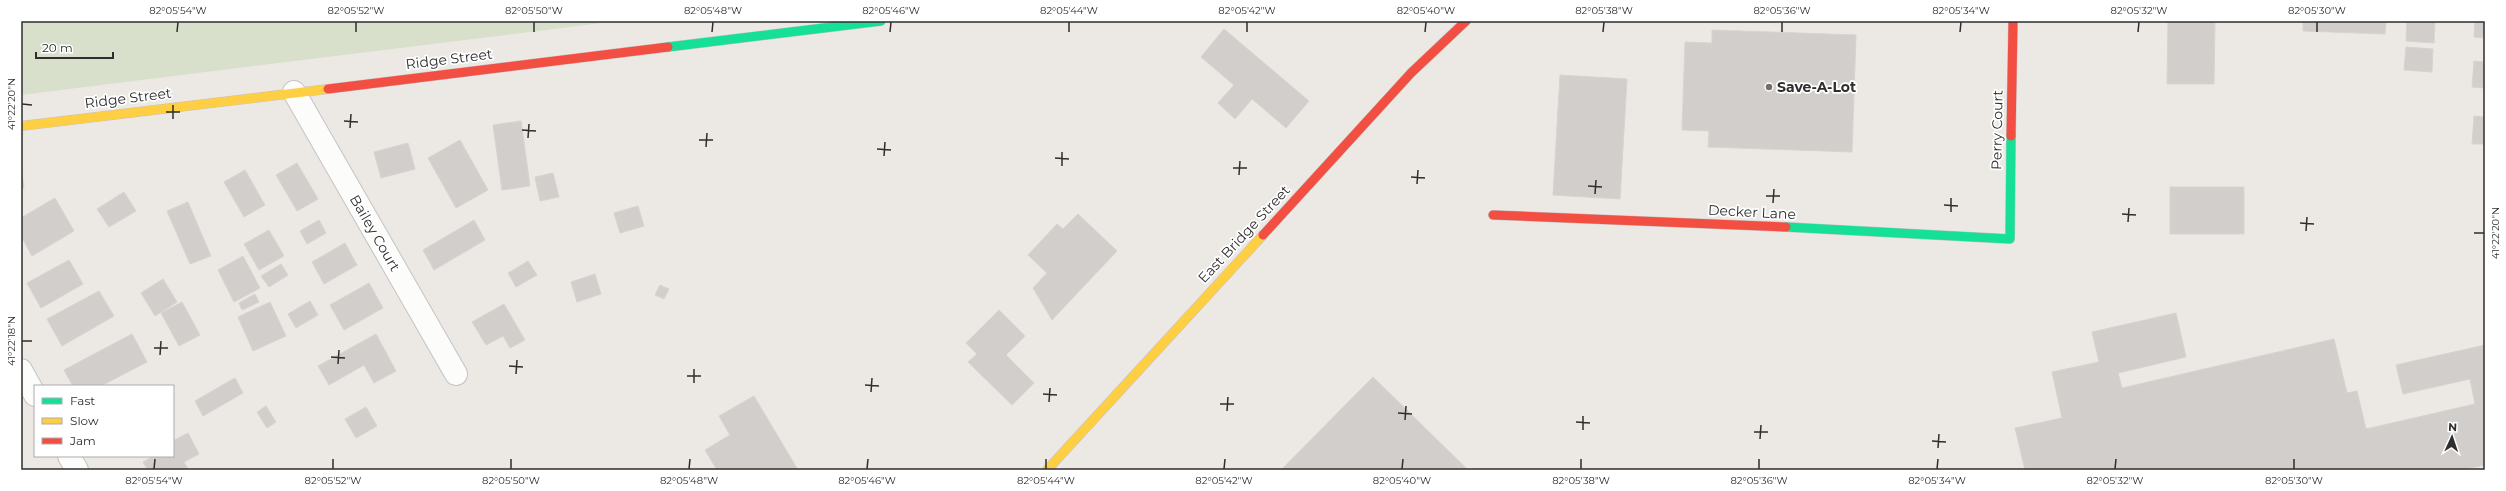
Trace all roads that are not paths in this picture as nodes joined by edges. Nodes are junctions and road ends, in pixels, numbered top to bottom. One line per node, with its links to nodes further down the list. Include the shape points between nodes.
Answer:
1 (881, 21): 4 (street, Ridge Street)
2 (1466, 21): 13 (street, East Bridge Street, via 1411,73)
3 (2013, 21): 7 (street, Perry Court)
4 (294, 92): 5 (street, Ridge Street); 9 (street, Bailey Court)
5 (21, 126)
6 (1493, 215): 7 (street, Decker Lane, via 1624,219)
7 (2010, 240)
8 (21, 370): 10 (street)
9 (456, 374)
10 (34, 393)
11 (70, 457): 12 (street)
12 (77, 470)
13 (1047, 470)

